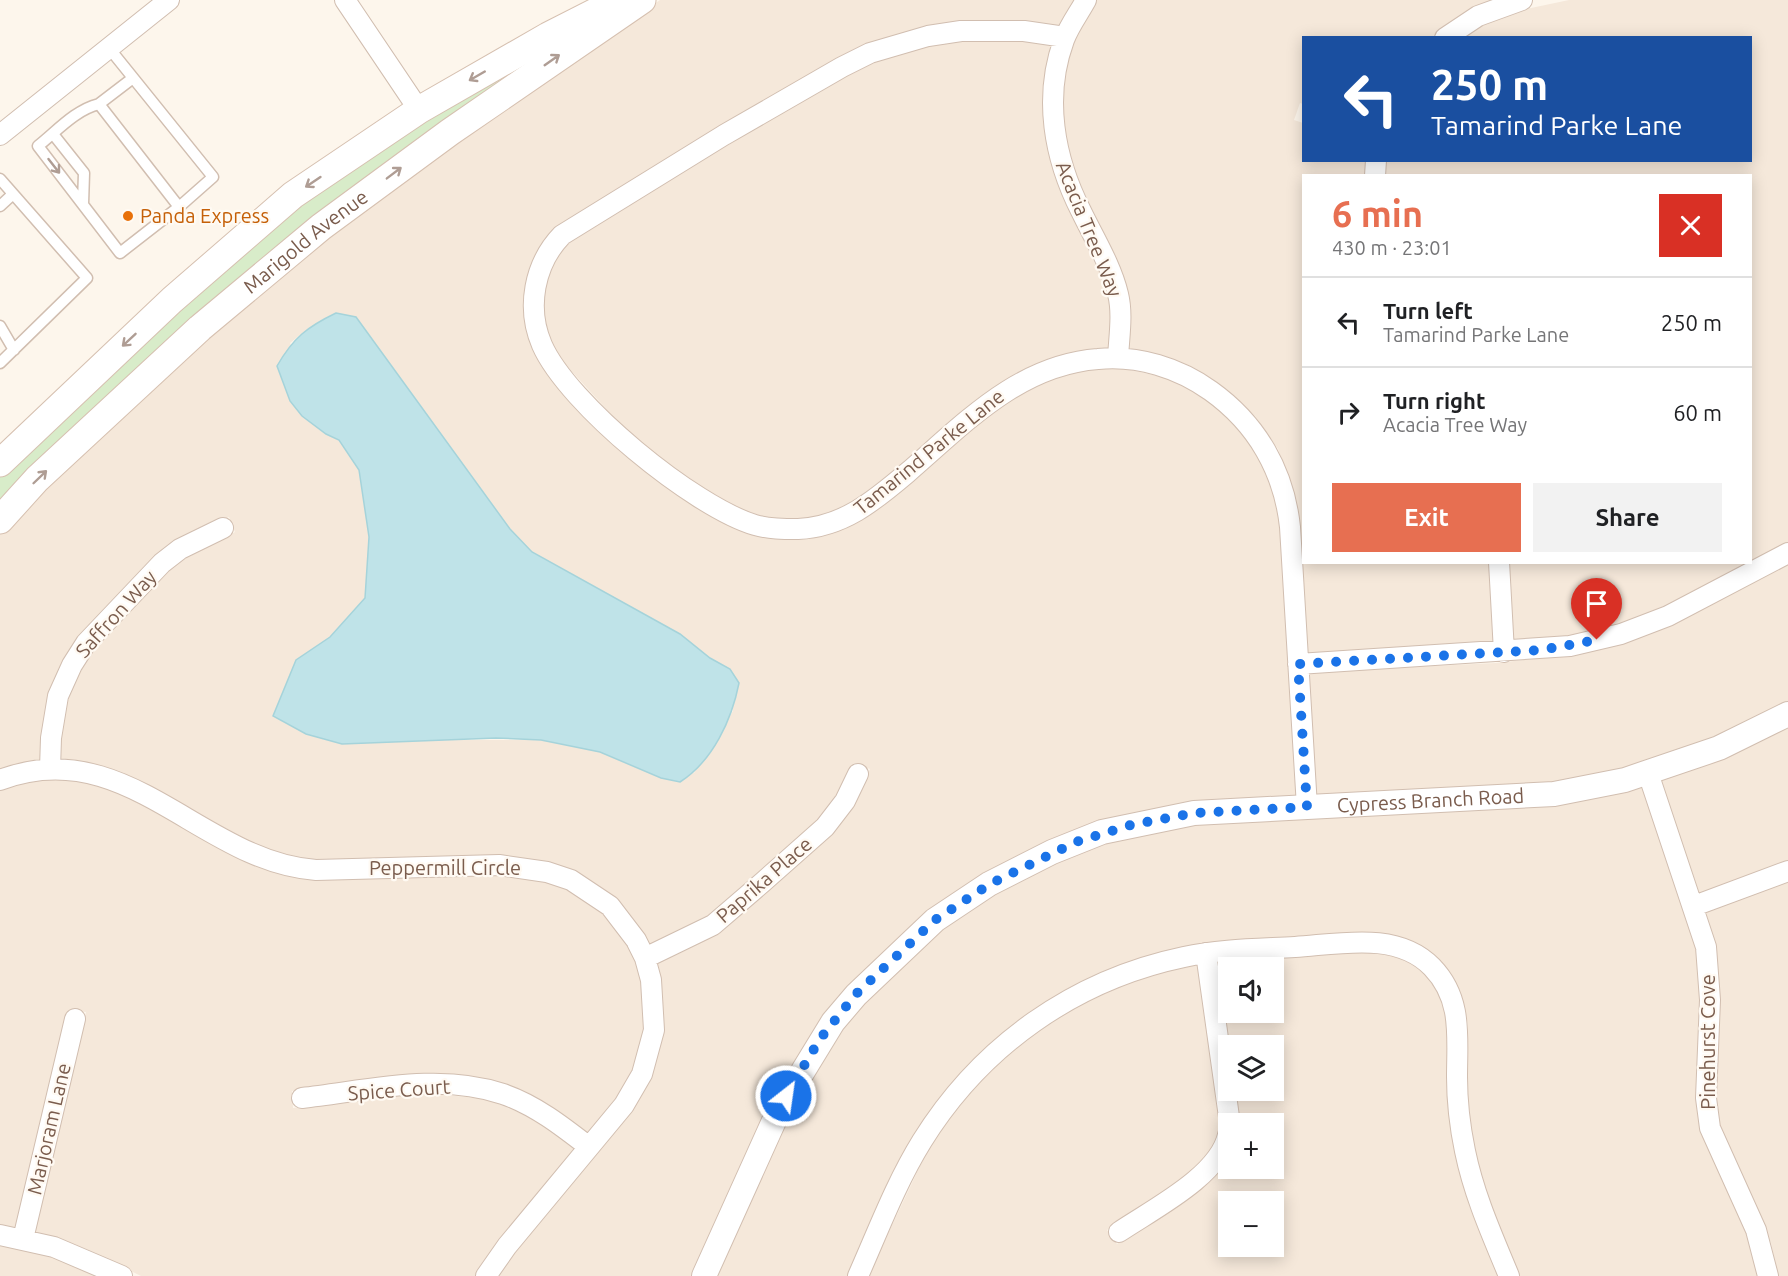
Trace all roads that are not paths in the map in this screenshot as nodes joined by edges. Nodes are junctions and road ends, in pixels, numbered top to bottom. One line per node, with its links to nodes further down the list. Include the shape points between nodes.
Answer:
1 (169, 0): 9 (street)
2 (345, 0): 12 (street)
3 (621, 0): 12 (main road, Marigold Avenue, one-way to 12, via 548,36)
4 (642, 0): 25 (main road, Marigold Avenue, one-way to 4, via 37,479 200,328 321,228 450,132)
5 (1086, 0): 8 (street, Acacia Tree Way)
6 (1522, 0): 7 (street, via 1478,16)
7 (1447, 36)
8 (1065, 37): 22 (street, Acacia Tree Way, via 1053,90 1056,141 1069,186 1116,288 1120,309); 22 (street, Tamarind Parke Lane, via 961,31 896,44 842,67 562,235 538,276 535,317 549,359 579,395 648,461 706,502 734,517 770,528 820,526 853,514 1018,382 1062,365)
9 (108, 48): 10 (lane); 14 (street)
10 (133, 78): 11 (lane); 19 (lane, via 213,177)
11 (99, 104): 13 (lane, via 88,107); 19 (lane)
12 (419, 110): 24 (main road, Marigold Avenue, one-way to 24, via 293,195 172,300)
13 (53, 134): 17 (lane, via 84,173); 17 (lane, one-way to 17, via 38,146)
14 (0, 135)
15 (0, 179): 16 (lane)
16 (13, 194): 18 (lane); 21 (lane, via 87,278)
17 (83, 204): 19 (lane, via 120,253)
18 (0, 206)
19 (179, 207)
20 (0, 326): 21 (lane)
21 (14, 350): 23 (lane)
22 (1118, 358): 30 (street, Tamarind Parke Lane, via 1175,371 1202,384 1240,416 1269,454 1288,508)
23 (0, 363)
24 (0, 463)
25 (0, 520)
26 (223, 528): 32 (street, Saffron Way, via 180,549 162,563 86,644 58,696)
27 (1788, 553): 29 (street, via 1649,624 1570,646)
28 (1499, 564): 29 (street)
29 (1504, 652): 30 (street)
30 (1298, 664): 36 (street, Tamarind Parke Lane)
31 (1788, 714): 33 (street, Cypress Branch Road, via 1719,748)
32 (50, 770): 35 (street, Peppermill Circle); 40 (street, Peppermill Circle, via 89,772 126,784 244,849 285,866 316,870 499,865 547,872 571,880 609,906)
33 (1648, 773): 36 (street, Cypress Branch Road, via 1554,794); 38 (street, Pinehurst Cove)
34 (858, 774): 40 (street, Paprika Place, via 825,827 763,882 713,925)
35 (0, 780)
36 (1307, 807): 51 (street, Cypress Branch Road, via 1194,813 1102,832 1053,852 951,908 856,994 820,1039 778,1112)
37 (1788, 871): 38 (street)
38 (1694, 906): 54 (street, Pinehurst Cove, via 1709,964 1708,1121 1756,1230)
39 (1206, 953): 43 (street); 52 (street, via 1136,969 1093,987 1033,1021 992,1055 950,1101 921,1143); 53 (street, via 1379,943 1412,952 1432,968 1446,986 1457,1016 1459,1112 1469,1169)
40 (645, 958): 44 (street, Peppermill Circle, via 654,1004 649,1054 634,1089)
41 (75, 1019): 48 (street, Marjoram Lane)
42 (302, 1098): 44 (street, Spice Court, via 405,1086 472,1087 503,1094 535,1109)
43 (1228, 1113)
44 (589, 1147): 50 (street, Peppermill Circle)
45 (1218, 1159): 46 (street, via 1210,1169)
46 (1119, 1232)
47 (0, 1235): 48 (street)
48 (23, 1239): 49 (street, via 81,1257)
49 (122, 1276)
50 (486, 1276)
51 (704, 1276)
52 (858, 1276)
53 (1509, 1276)
54 (1768, 1276)

